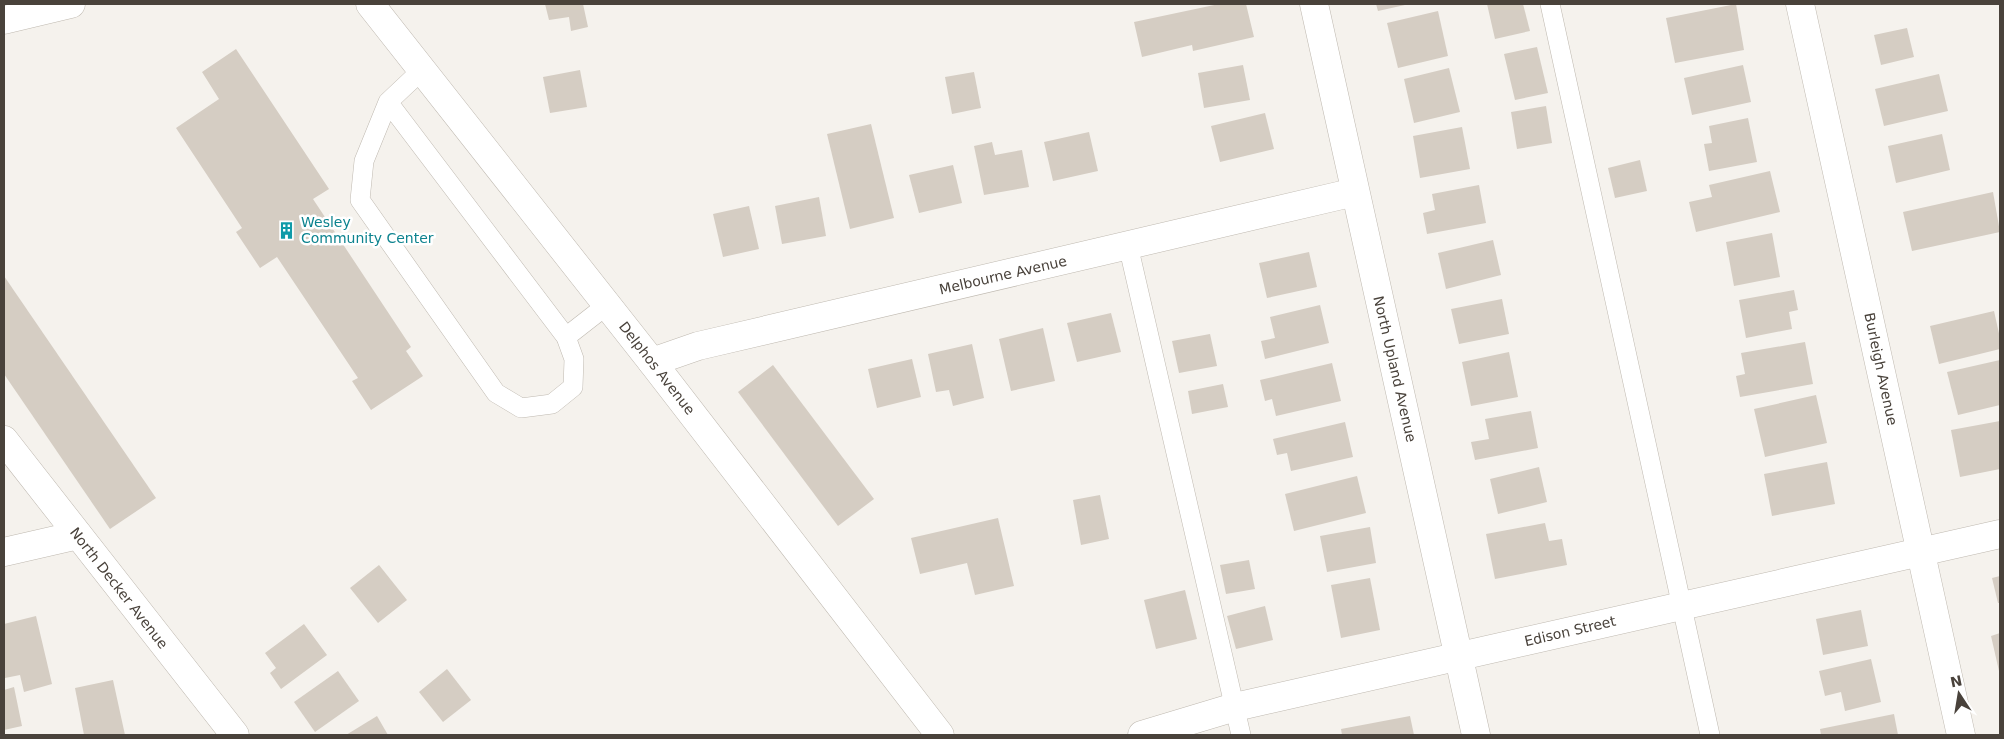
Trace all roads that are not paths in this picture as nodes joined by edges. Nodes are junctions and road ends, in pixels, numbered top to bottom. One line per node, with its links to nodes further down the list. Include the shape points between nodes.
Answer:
1 (71, 4): 6 (street)
2 (370, 4): 7 (street, Delphos Avenue)
3 (1314, 4): 9 (street, North Upland Avenue)
4 (1550, 4): 19 (lane)
5 (1800, 4): 17 (street, Burleigh Avenue)
6 (4, 20)
7 (422, 70): 8 (lane); 11 (street, Delphos Avenue)
8 (388, 102): 12 (lane); 12 (lane, via 364,161 360,200 496,392 521,408 552,404 573,387 574,359)
9 (1355, 192): 10 (street, Melbourne Avenue); 20 (street, North Upland Avenue)
10 (1128, 245): 13 (street, Melbourne Avenue, via 698,346); 21 (lane)
11 (607, 305): 12 (lane); 13 (street, Delphos Avenue)
12 (566, 337)
13 (652, 362): 23 (street, Delphos Avenue)
14 (4, 440): 16 (street, North Decker Avenue)
15 (2000, 534): 17 (street, Edison Street)
16 (78, 535): 18 (street); 22 (street, North Decker Avenue)
17 (1921, 551): 19 (street, Edison Street); 28 (street, Burleigh Avenue)
18 (4, 552)
19 (1681, 606): 20 (street, Edison Street); 27 (lane)
20 (1458, 656): 21 (street, Edison Street); 26 (street, North Upland Avenue)
21 (1235, 707): 24 (street, Edison Street); 25 (lane)
22 (235, 735)
23 (940, 735)
24 (1142, 735)
25 (1241, 735)
26 (1476, 735)
27 (1710, 735)
28 (1961, 735)

